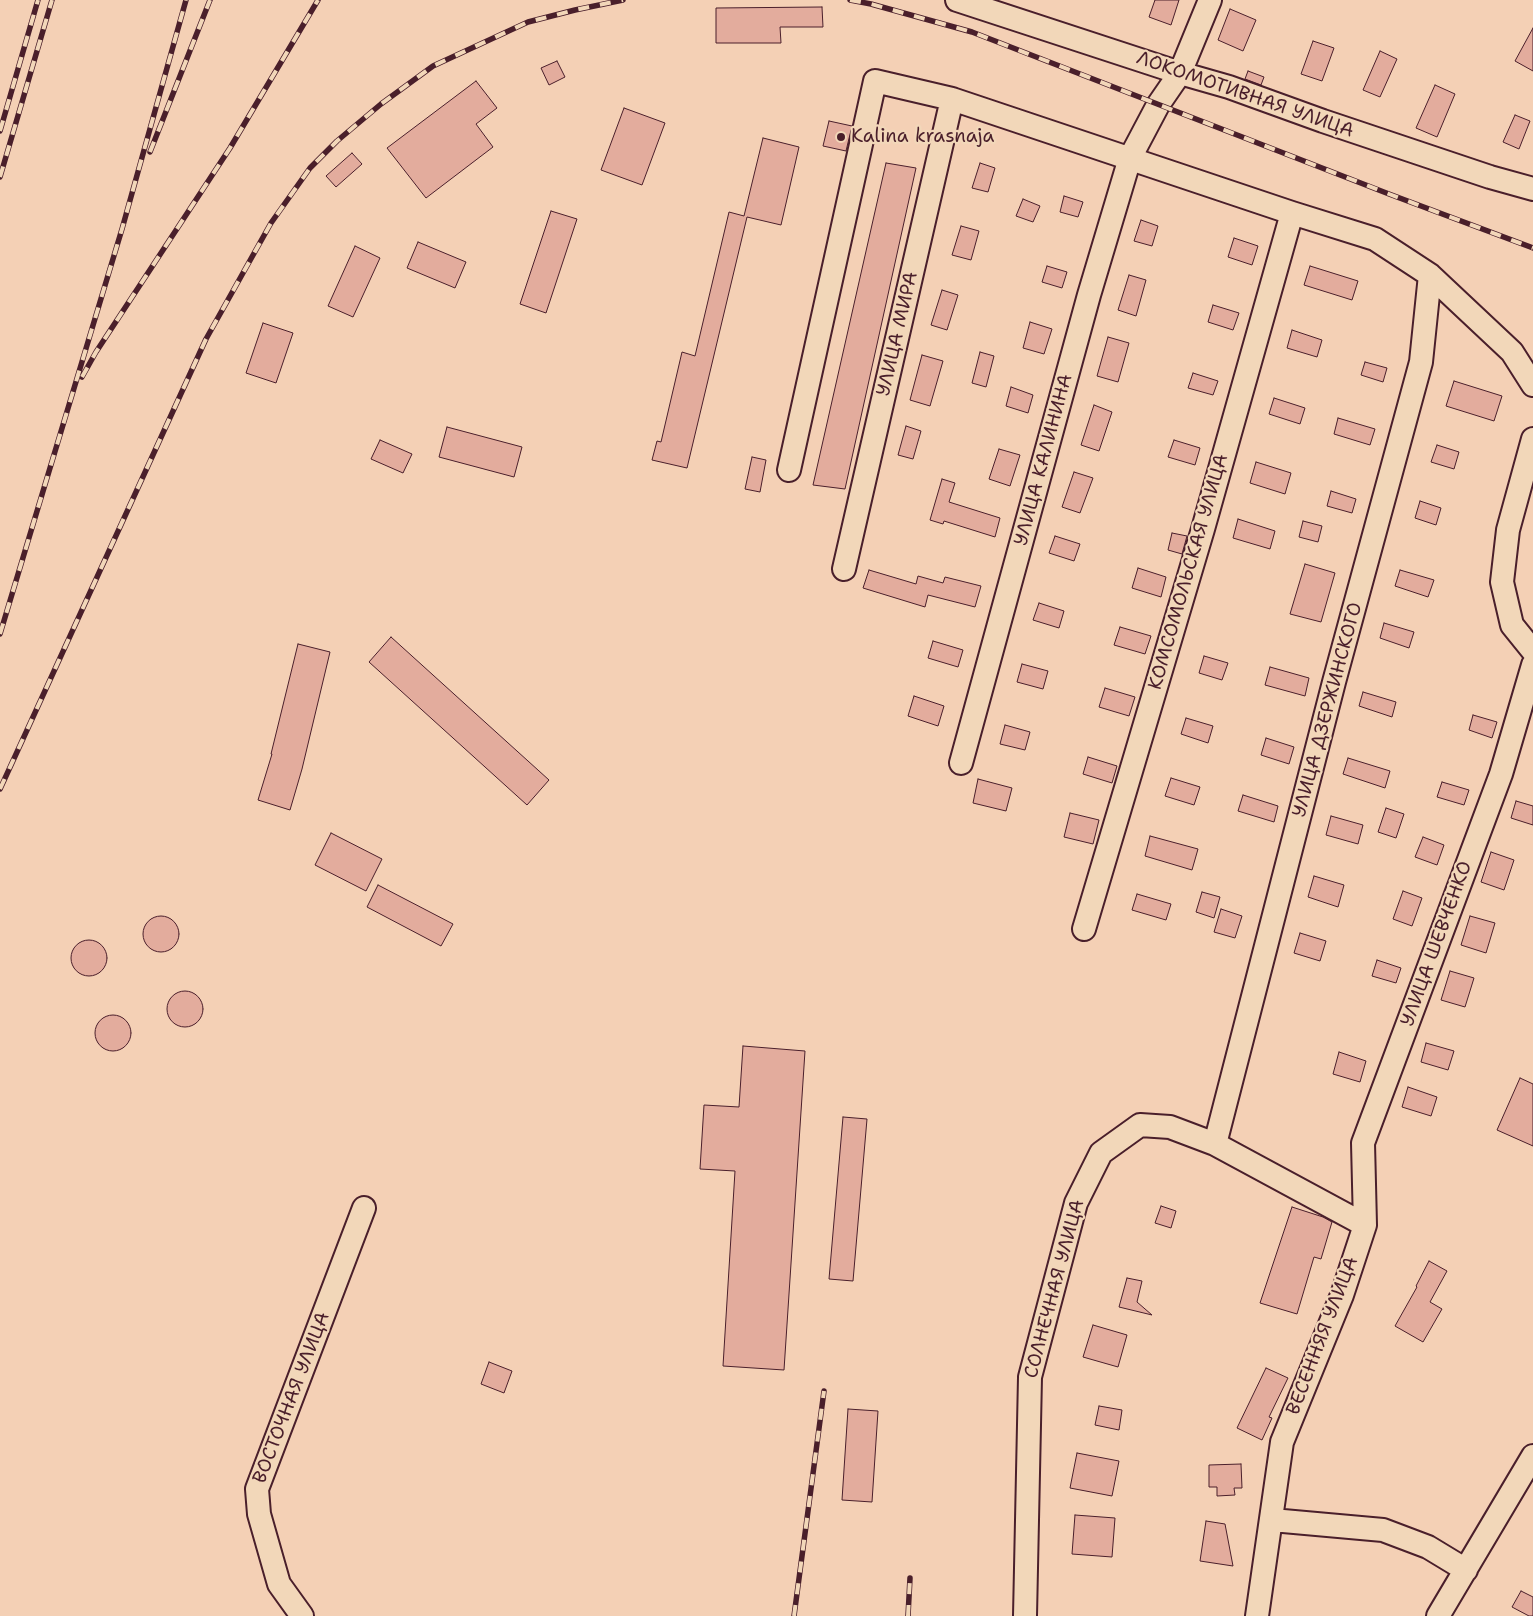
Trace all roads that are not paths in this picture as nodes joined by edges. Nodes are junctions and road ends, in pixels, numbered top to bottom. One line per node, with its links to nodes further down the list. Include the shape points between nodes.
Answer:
1 (957, 0): 3 (street, ЛОКОМОТИВНАЯ УЛИЦА)
2 (1210, 0): 3 (street, УЛИЦА КАЛИНИНА)
3 (1180, 73): 5 (street, УЛИЦА КАЛИНИНА, via 1158,105); 6 (street, ЛОКОМОТИВНАЯ УЛИЦА)
4 (952, 99): 5 (street); 11 (street, via 875,81); 12 (street, УЛИЦА МИРА)
5 (1130, 158): 7 (street); 15 (street, УЛИЦА КАЛИНИНА, via 1086,305)
6 (1533, 189)
7 (1292, 213): 8 (street, via 1375,239); 16 (street, КОМСОМОЛЬСКАЯ УЛИЦА)
8 (1430, 275): 9 (street, via 1512,352); 17 (street, УЛИЦА ДЗЕРЖИНСКОГО, via 1421,362 1334,682)
9 (1533, 385)
10 (1533, 439): 13 (street, via 1508,530 1502,582 1512,625)
11 (789, 470)
12 (844, 569)
13 (1533, 650)
14 (1533, 665): 19 (street, УЛИЦА ШЕВЧЕНКО, via 1501,774 1363,1143)
15 (960, 763)
16 (1084, 929)
17 (1215, 1144): 19 (street); 24 (street, СОЛНЕЧНАЯ УЛИЦА, via 1170,1127 1140,1125 1101,1153 1076,1203 1030,1377)
18 (364, 1208): 23 (street, ВОСТОЧНАЯ УЛИЦА, via 257,1489 259,1514 280,1584)
19 (1365, 1225): 21 (street, ВЕСЕННЯЯ УЛИЦА, via 1342,1295 1282,1442)
20 (1533, 1456): 22 (street)
21 (1272, 1520): 22 (street, via 1383,1530 1428,1547); 25 (street, ВЕСЕННЯЯ УЛИЦА)
22 (1466, 1570): 26 (street)
23 (302, 1616)
24 (1025, 1616)
25 (1257, 1616)
26 (1438, 1616)

